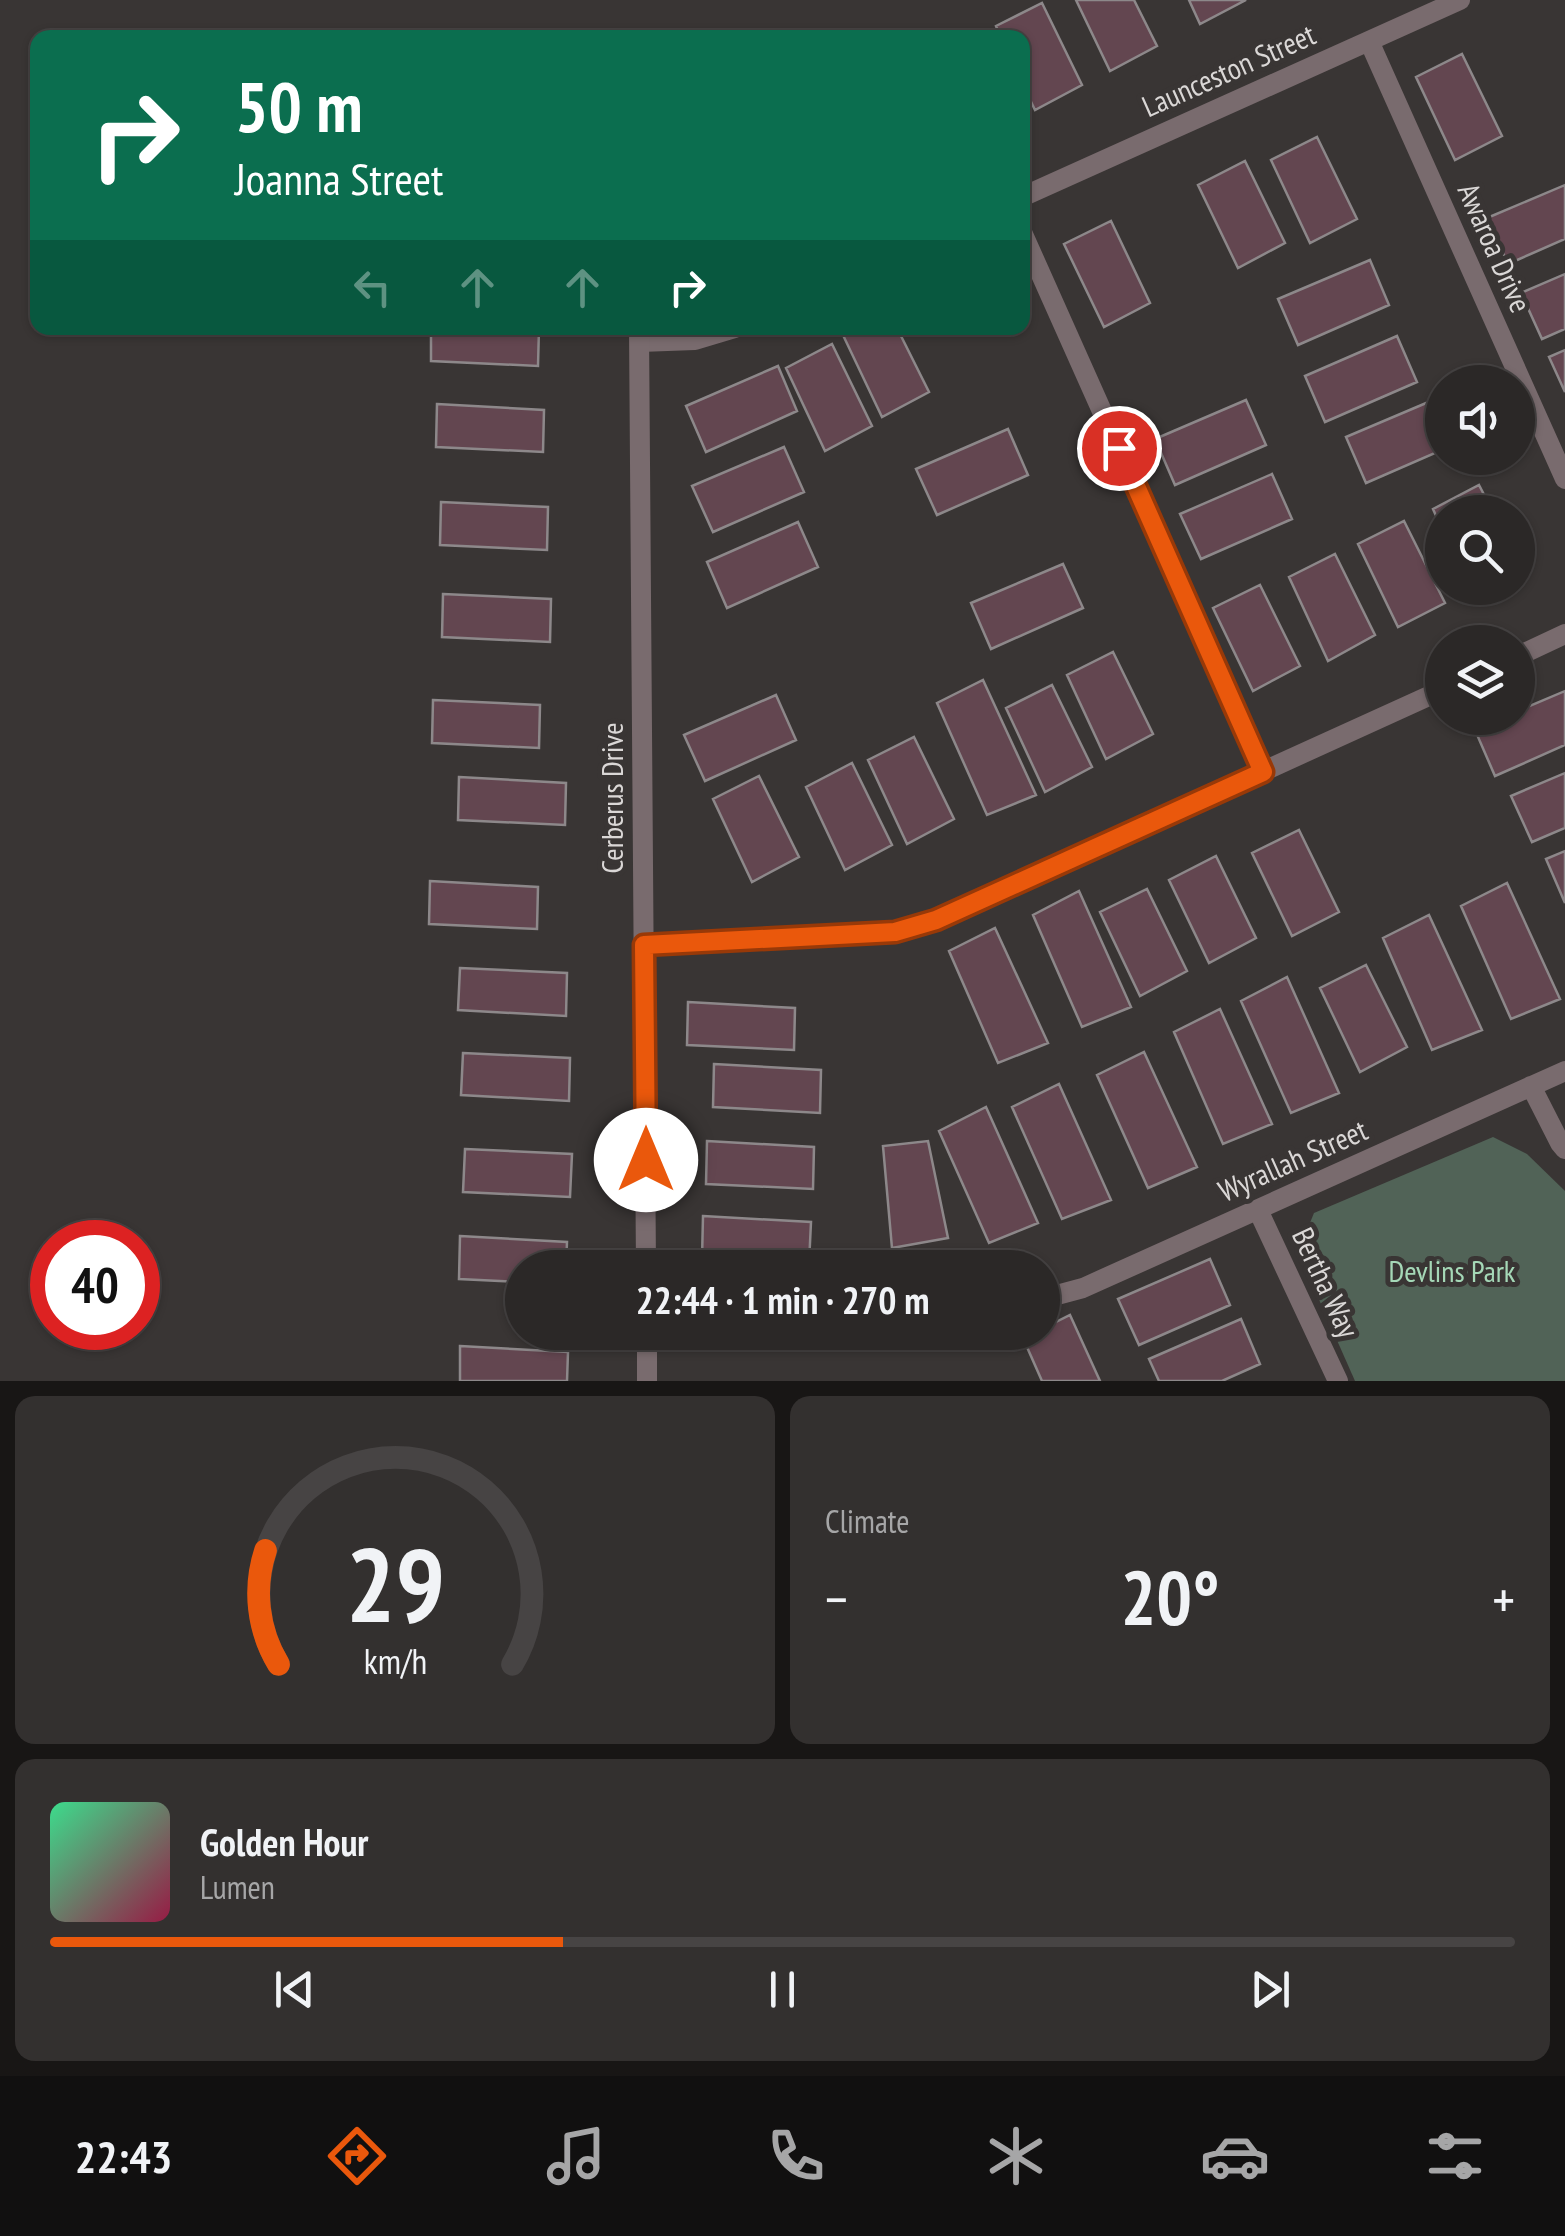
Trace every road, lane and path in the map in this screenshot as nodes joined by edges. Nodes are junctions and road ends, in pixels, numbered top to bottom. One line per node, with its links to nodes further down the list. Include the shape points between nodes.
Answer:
1 (1460, 0): 2 (street, Launceston Street)
2 (1369, 41): 3 (street, Launceston Street); 7 (street, Awaroa Drive)
3 (1030, 193)
4 (1030, 250): 11 (street)
5 (640, 335): 6 (street); 12 (street, Cerberus Drive)
6 (711, 335)
7 (1565, 479)
8 (1565, 634): 9 (street)
9 (1535, 648)
10 (1425, 698): 11 (street)
11 (1263, 772): 12 (street, via 936,920 895,932)
12 (644, 945): 17 (street, Cerberus Drive)
13 (1565, 1071): 14 (street, Wyrallah Street)
14 (1532, 1086): 15 (street); 16 (street, Wyrallah Street)
15 (1565, 1148)
16 (1258, 1210): 18 (street, Wyrallah Street); 21 (street, Bertha Way)
17 (646, 1250)
18 (1060, 1294)
19 (647, 1350): 20 (street)
20 (647, 1381)
21 (1338, 1381)

